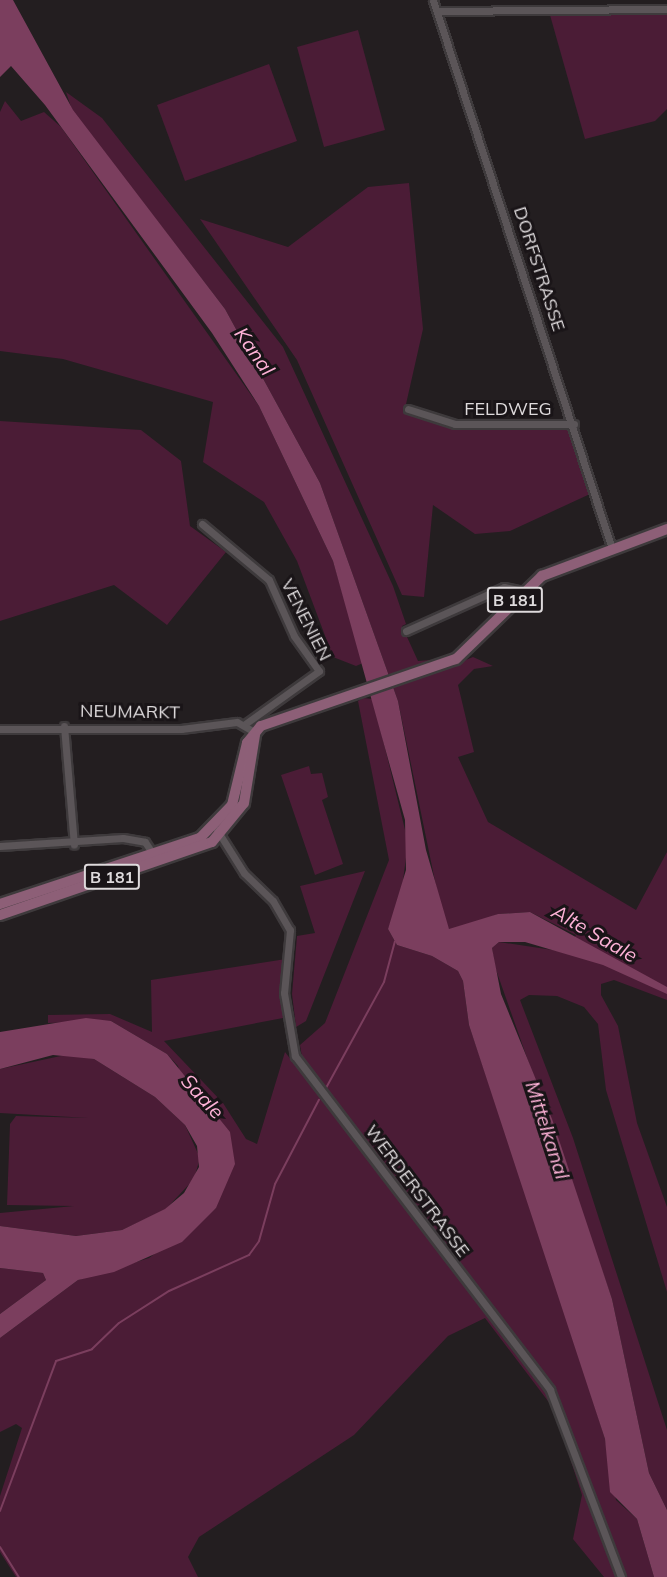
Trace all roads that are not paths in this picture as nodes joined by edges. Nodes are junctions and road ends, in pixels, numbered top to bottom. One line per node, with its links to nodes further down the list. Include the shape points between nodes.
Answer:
1 (433, 0): 5 (street, DORFSTRASSE)
2 (536, 0): 4 (street)
3 (667, 9): 4 (street)
4 (533, 10): 5 (street)
5 (437, 11): 7 (street, DORFSTRASSE)
6 (408, 409): 7 (street, FELDWEG, via 455,424)
7 (574, 424): 10 (street, DORFSTRASSE)
8 (202, 524): 13 (street, VENENIEN, via 269,580 294,636 319,670)
9 (667, 529): 10 (main road, B 181)
10 (612, 549): 11 (main road, B 181, via 542,576)
11 (523, 591): 12 (street, via 504,587); 16 (main road, B 181, via 474,647 429,668 276,717)
12 (406, 631)
13 (244, 724): 14 (street, NEUMARKT); 16 (street)
14 (64, 726): 15 (street, NEUMARKT); 18 (street)
15 (0, 729)
16 (256, 733): 17 (main road, B 181, via 248,794)
17 (218, 831): 20 (main road, B 181); 22 (main road, B 181, via 194,851); 23 (street, WERDERSTRASSE, via 244,873 273,901 290,930 284,993 295,1056 550,1390)
18 (74, 844): 19 (street); 20 (street, via 134,839 145,842)
19 (0, 846)
20 (153, 854): 21 (main road, B 181)
21 (0, 904)
22 (0, 915)
23 (621, 1577)

